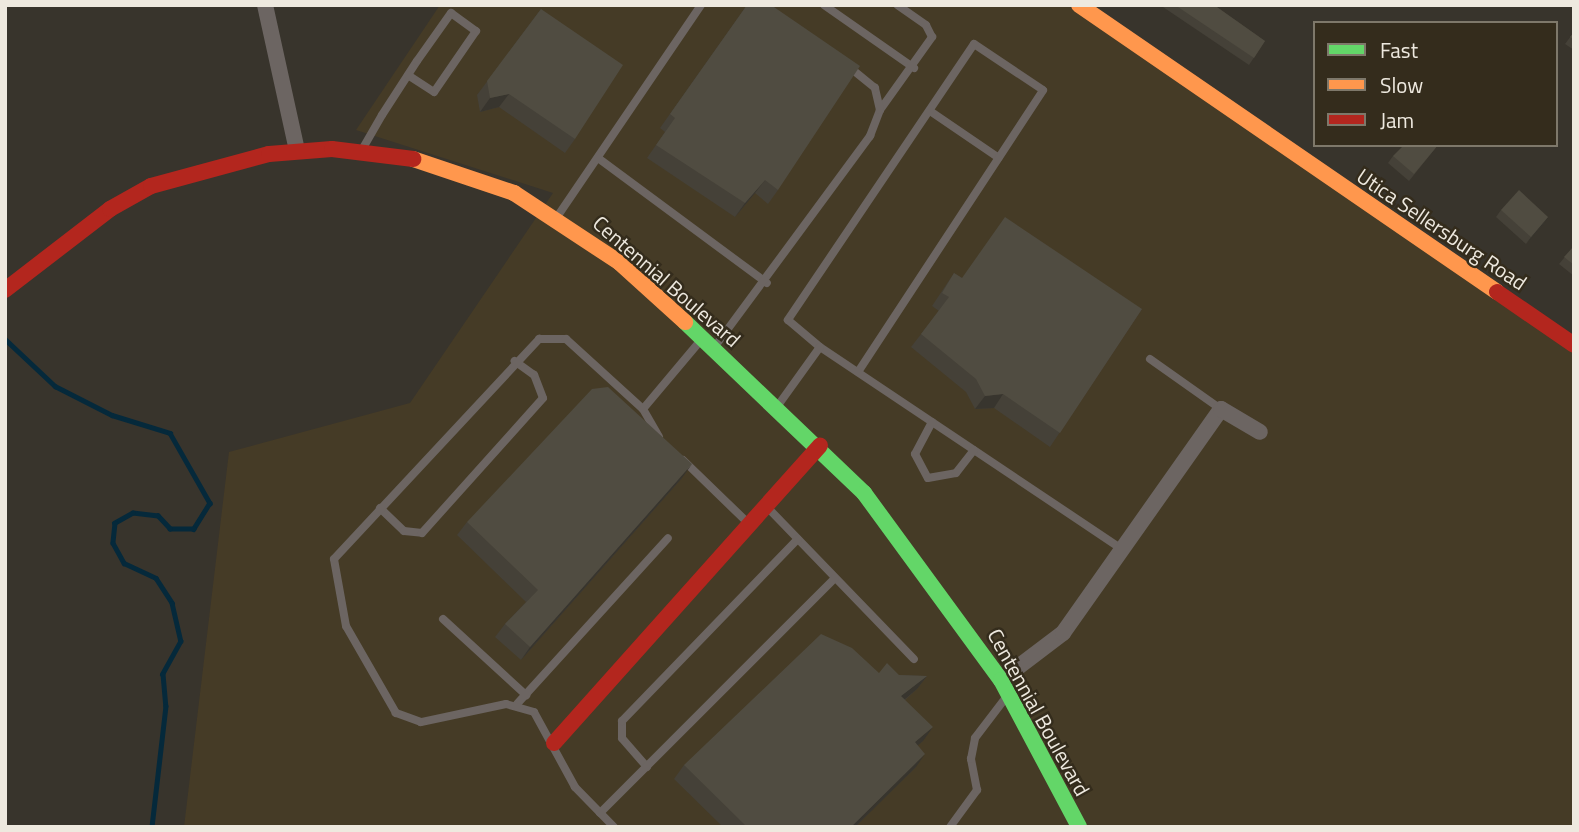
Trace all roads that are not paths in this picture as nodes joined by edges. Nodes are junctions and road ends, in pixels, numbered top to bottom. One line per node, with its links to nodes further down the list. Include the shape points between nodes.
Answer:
1 (265, 5): 11 (street)
2 (701, 5): 13 (lane)
3 (824, 5): 7 (lane)
4 (897, 5): 7 (lane, via 932,37)
5 (1079, 5): 19 (street, Utica Sellersburg Road)
6 (844, 62): 9 (lane, via 876,88)
7 (914, 68): 9 (lane)
8 (408, 75): 8 (lane, via 451,13 476,31 434,92); 12 (lane)
9 (880, 110): 16 (lane, via 845,175)
10 (930, 111): 14 (lane); 14 (lane, via 974,44 1043,90); 20 (lane, via 788,320)
11 (297, 150): 12 (street, Centennial Boulevard); 17 (street, Centennial Boulevard, via 205,168 151,187 110,209)
12 (362, 151): 15 (street, Centennial Boulevard, via 479,178)
13 (598, 158): 15 (lane); 16 (lane)
14 (999, 158): 23 (lane)
15 (557, 217): 18 (street, Centennial Boulevard, via 620,263)
16 (767, 283): 18 (lane)
17 (5, 290)
18 (708, 343): 24 (street, Centennial Boulevard); 25 (lane)
19 (1574, 345)
20 (820, 347): 23 (lane); 24 (lane)
21 (1150, 359): 26 (lane)
22 (515, 361): 25 (lane, via 539,339 566,338); 34 (lane); 34 (lane, via 534,375 543,398 422,533 404,531)
23 (858, 372): 27 (lane)
24 (778, 405): 30 (street, Centennial Boulevard)
25 (643, 409): 29 (lane)
26 (1221, 409): 28 (street); 38 (street)
27 (932, 422): 31 (lane); 31 (lane, via 915,454 928,478 956,472)
28 (1260, 432)
29 (665, 443)
30 (820, 445): 33 (street); 42 (street, Centennial Boulevard, via 908,546)
31 (974, 450): 38 (lane)
32 (675, 452): 35 (lane)
33 (765, 505): 35 (street); 37 (lane)
34 (380, 508): 44 (lane, via 334,559 346,626 367,673 396,713 421,722)
35 (749, 524): 45 (street)
36 (668, 538): 43 (lane)
37 (798, 539): 39 (lane); 46 (lane, via 622,721 622,738)
38 (1120, 548): 42 (street, via 1063,633)
39 (835, 578): 41 (lane); 46 (lane)
40 (443, 619): 43 (lane)
41 (914, 659)
42 (1005, 687): 49 (lane, via 975,738 971,759 977,790); 50 (street, Centennial Boulevard)
43 (526, 695): 44 (lane)
44 (517, 704): 45 (lane, via 534,712)
45 (554, 743): 47 (lane, via 575,787)
46 (647, 766): 47 (lane)
47 (600, 813): 48 (lane)
48 (614, 827)
49 (950, 827)
50 (1079, 827)

